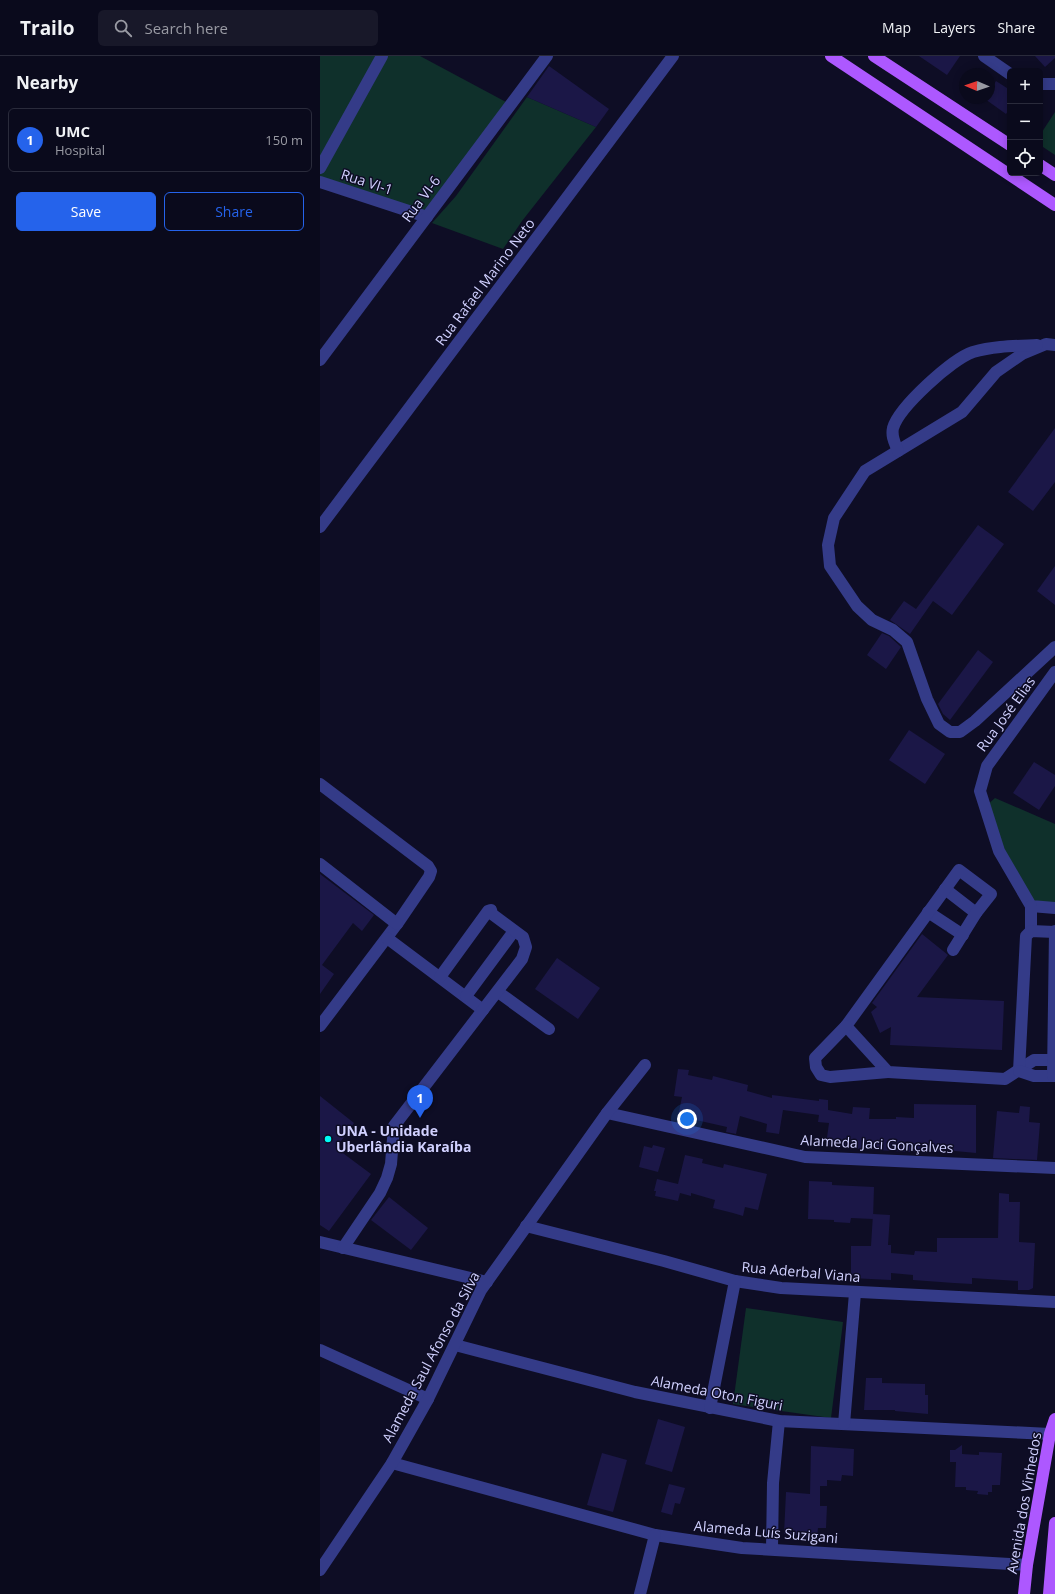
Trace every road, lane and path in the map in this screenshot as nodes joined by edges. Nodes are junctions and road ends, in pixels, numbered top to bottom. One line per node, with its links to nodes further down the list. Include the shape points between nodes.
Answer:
1 (382, 56): 12 (street)
2 (547, 56): 16 (street, Rua VI-6)
3 (673, 56): 20 (street, Rua Rafael Marino Neto)
4 (831, 56): 15 (main road)
5 (874, 56): 10 (main road)
6 (984, 56): 7 (street)
7 (1007, 72)
8 (1043, 84): 9 (street)
9 (1055, 84)
10 (1007, 143)
11 (1043, 167): 13 (main road)
12 (320, 168)
13 (1055, 175)
14 (320, 182): 16 (street, Rua VI-1)
15 (1055, 204)
16 (427, 217): 18 (street, Rua VI-6)
17 (1050, 345): 19 (street, via 1022,354 996,372 962,412); 19 (street, via 992,347 971,353 954,363 914,398 894,426 892,438)
18 (320, 360)
19 (898, 451): 21 (street, via 865,471 834,518 828,545 830,566 857,606 872,620 893,630 906,642 927,700 939,724 950,732 960,732)
20 (320, 527)
21 (1055, 647)
22 (1055, 672): 26 (street, Rua José Elias, via 987,766 980,791 999,851)
23 (320, 784): 30 (street, via 428,866 431,871)
24 (320, 864): 30 (street)
25 (945, 889): 28 (street); 29 (street); 29 (street, via 959,870 991,894)
26 (1031, 906): 27 (street); 32 (street)
27 (1055, 908)
28 (928, 912): 34 (street); 42 (street)
29 (976, 913): 34 (street)
30 (397, 924): 35 (street)
31 (514, 931): 37 (street, via 492,914 491,910 488,911); 38 (street, via 524,937 526,947 522,959); 39 (street)
32 (1031, 931): 33 (street); 46 (street, via 1026,936)
33 (1055, 932): 44 (street)
34 (963, 935): 36 (street)
35 (387, 938): 37 (street); 41 (street)
36 (953, 950)
37 (440, 977): 39 (street)
38 (498, 992): 40 (street); 43 (street)
39 (466, 996): 40 (street)
40 (484, 1010): 53 (street, via 394,1126 391,1164 387,1178 380,1193)
41 (320, 1026)
42 (846, 1026): 47 (street); 47 (street, via 815,1058 816,1067 821,1075 830,1077)
43 (549, 1029)
44 (1054, 1060): 46 (street, via 1034,1060); 48 (street)
45 (645, 1065): 49 (street, Alameda Saul Afonso da Silva)
46 (1019, 1071): 47 (street, via 1005,1079); 48 (street, via 1034,1076)
47 (888, 1072)
48 (1054, 1076)
49 (607, 1113): 50 (street, Alameda Jaci Gonçalves, via 805,1157); 51 (street, Alameda Saul Afonso da Silva)
50 (1055, 1168)
51 (526, 1226): 54 (street, Rua Aderbal Viana); 55 (street, Alameda Saul Afonso da Silva)
52 (320, 1242): 53 (street)
53 (343, 1248): 55 (street)
54 (735, 1281): 56 (street, Rua Aderbal Viana, via 781,1288); 61 (street)
55 (487, 1282): 58 (street, Alameda Saul Afonso da Silva)
56 (855, 1293): 57 (street, Rua Aderbal Viana); 64 (street)
57 (1055, 1302)
58 (456, 1345): 60 (street, Alameda Saul Afonso da Silva); 61 (street, Alameda Oton Figuri, via 635,1392)
59 (320, 1350): 60 (street)
60 (428, 1399): 66 (street, Alameda Saul Afonso da Silva)
61 (710, 1408): 63 (street, Alameda Oton Figuri)
62 (1055, 1418): 65 (main road, Avenida dos Vinhedos)
63 (779, 1421): 64 (street, Alameda Oton Figuri); 69 (street, via 773,1483)
64 (844, 1424): 65 (street, Alameda Oton Figuri)
65 (1050, 1434): 70 (main road, Avenida dos Vinhedos)
66 (392, 1463): 68 (street, Alameda Luís Suzigani); 71 (street, Alameda Saul Afonso da Silva)
67 (1055, 1523): 74 (main road)
68 (655, 1535): 69 (street, Alameda Luís Suzigani, via 742,1548); 72 (street)
69 (772, 1549): 70 (street, Alameda Luís Suzigani)
70 (1027, 1565): 73 (main road, Avenida dos Vinhedos)
71 (320, 1570)
72 (640, 1594)
73 (1024, 1594)
74 (1049, 1594)

